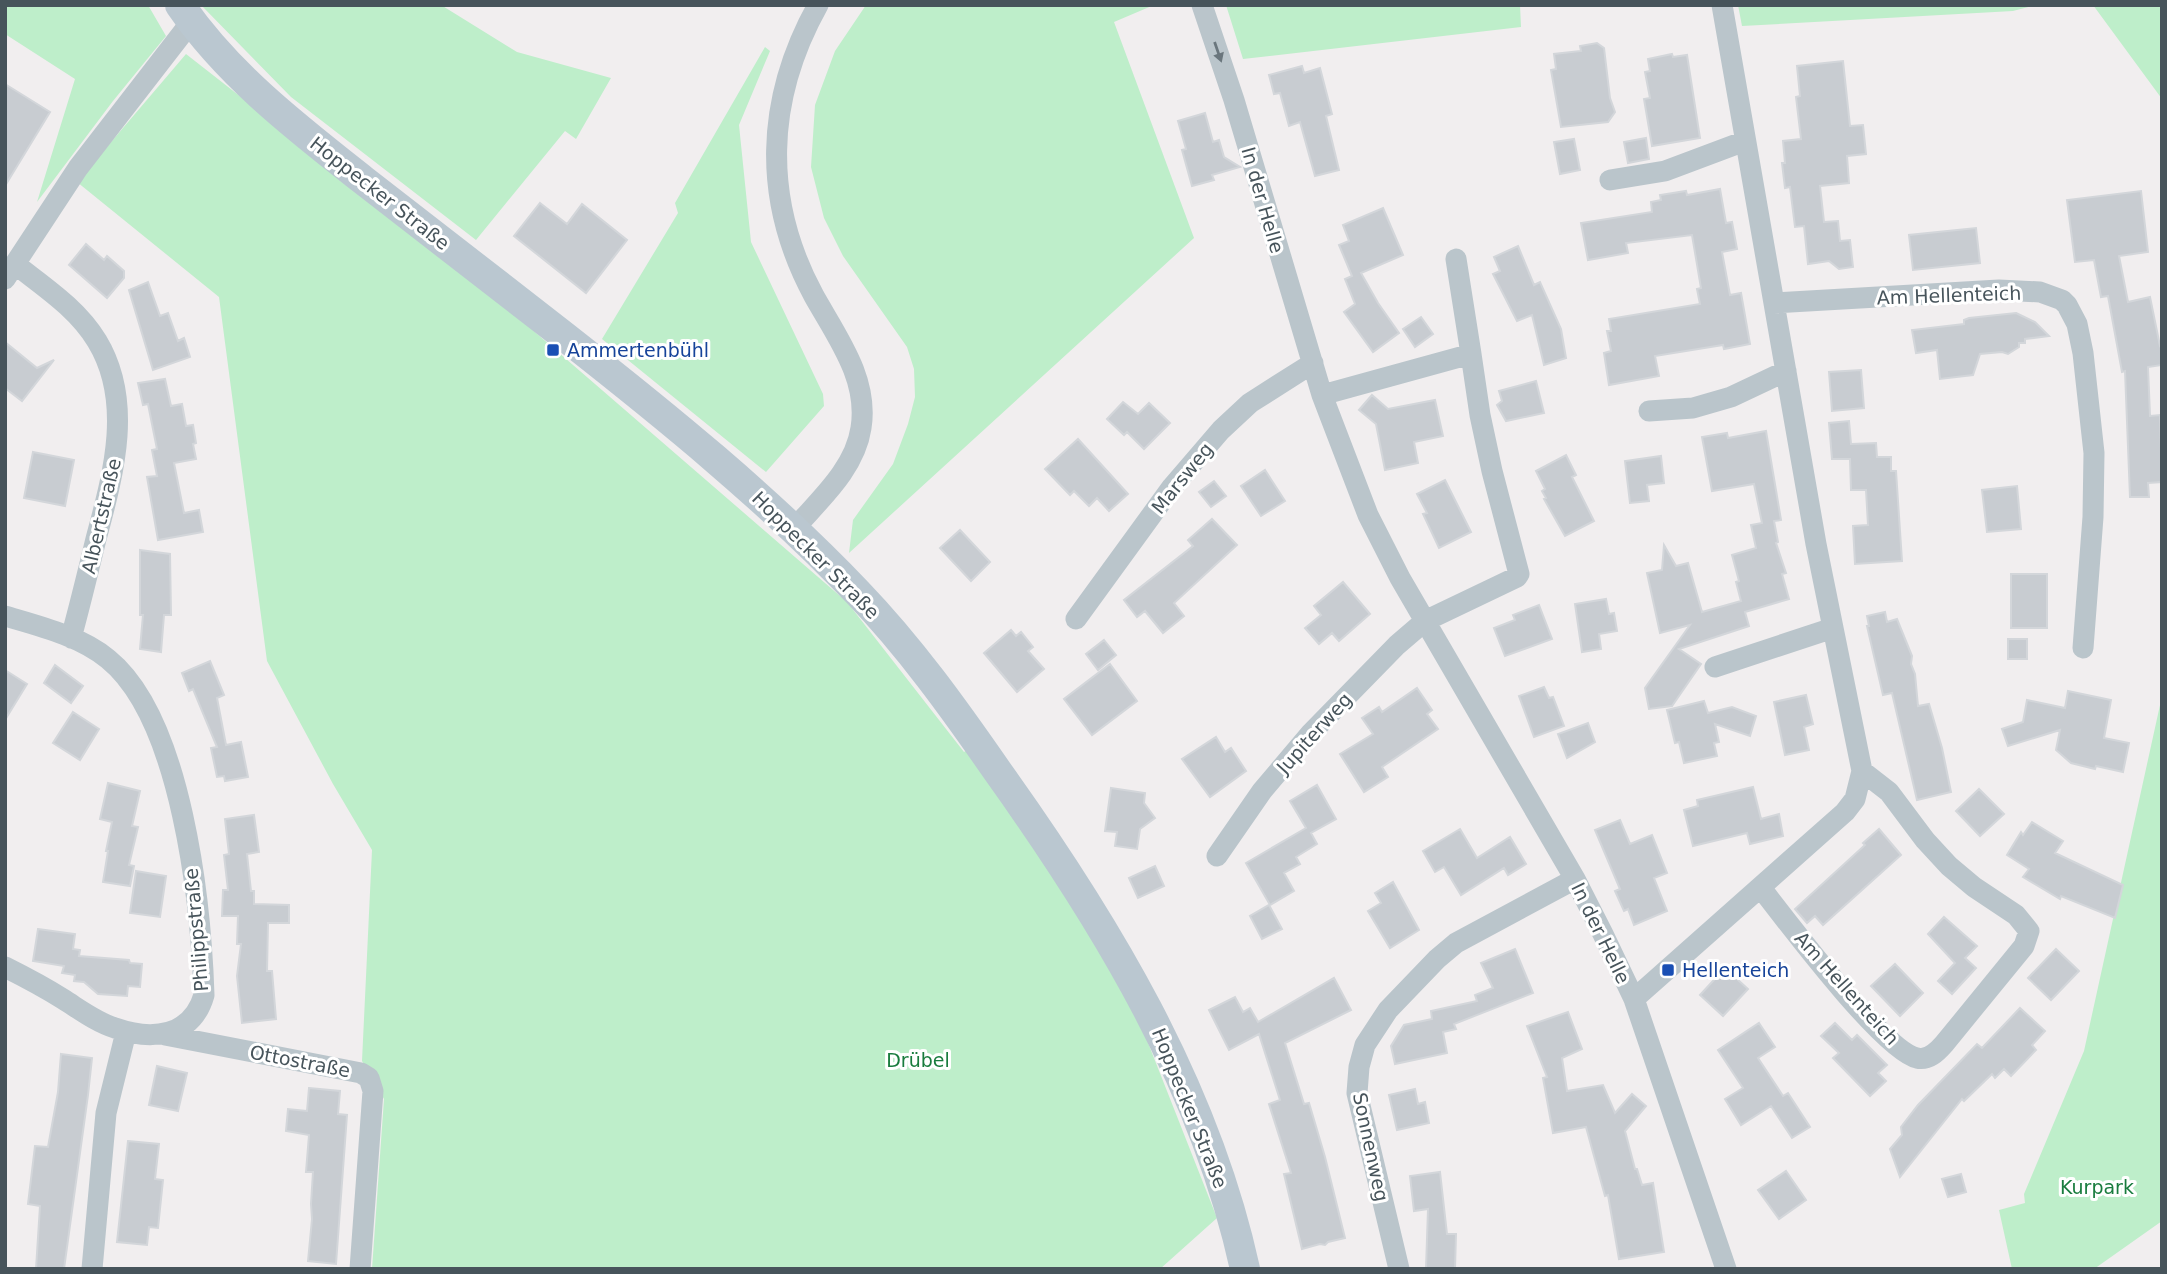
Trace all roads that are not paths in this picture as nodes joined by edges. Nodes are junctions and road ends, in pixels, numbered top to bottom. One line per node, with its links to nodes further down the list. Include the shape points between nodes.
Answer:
1 (818, 5): 15 (street, via 795,54 779,110 776,178 791,247 851,361 863,412 848,464)
2 (1202, 5): 11 (street, In der Helle, one-way to 11)
3 (1721, 5): 5 (street)
4 (186, 13): 8 (street); 15 (street, Hoppecker Straße, via 234,70 306,135 683,432)
5 (1745, 141): 6 (street, via 1665,171); 9 (street)
6 (1609, 180)
7 (1456, 259): 10 (street)
8 (10, 272): 20 (street, Albertstraße, via 80,317 102,350 116,396 113,472)
9 (1774, 303): 12 (street); 21 (street, Am Hellenteich, via 1999,290 2040,292 2067,305 2083,353 2094,453)
10 (1471, 354): 13 (street); 18 (street, via 1492,471 1519,573)
11 (1313, 363): 13 (street, In der Helle); 17 (street, Marsweg, via 1250,403 1222,430 1172,487)
12 (1786, 371): 14 (street, via 1731,397 1693,408); 19 (street)
13 (1322, 395): 18 (street, In der Helle, via 1382,547)
14 (1649, 411)
15 (794, 529): 33 (street, Hoppecker Straße, via 858,592 942,693 1105,932 1180,1075 1223,1186)
16 (5, 615): 20 (street, Philippstraße)
17 (1076, 619)
18 (1425, 621): 24 (street, Jupiterweg, via 1311,733 1262,791); 25 (street, In der Helle)
19 (1833, 628): 22 (street); 23 (street)
20 (71, 638): 30 (street, Philippstraße, via 107,657 143,699 175,786 195,891 204,995 192,1019)
21 (2083, 648)
22 (1715, 667)
23 (1861, 771): 26 (street, via 1851,806); 26 (street, Am Hellenteich, via 1889,792 1950,866 2016,915 2029,931 2024,946 1944,1044 1921,1059 1900,1049 1844,991)
24 (1217, 856)
25 (1575, 879): 28 (street, In der Helle); 34 (street, Sonnenweg, via 1446,950 1388,1010 1365,1045 1357,1093)
26 (1761, 888): 28 (street)
27 (5, 967): 29 (street)
28 (1634, 999): 35 (street, In der Helle)
29 (125, 1032): 30 (street); 31 (street, via 106,1113)
30 (165, 1035): 32 (street, Ottostraße, via 369,1078 373,1091)
31 (92, 1269)
32 (360, 1269)
33 (1245, 1269)
34 (1399, 1269)
35 (1726, 1269)

